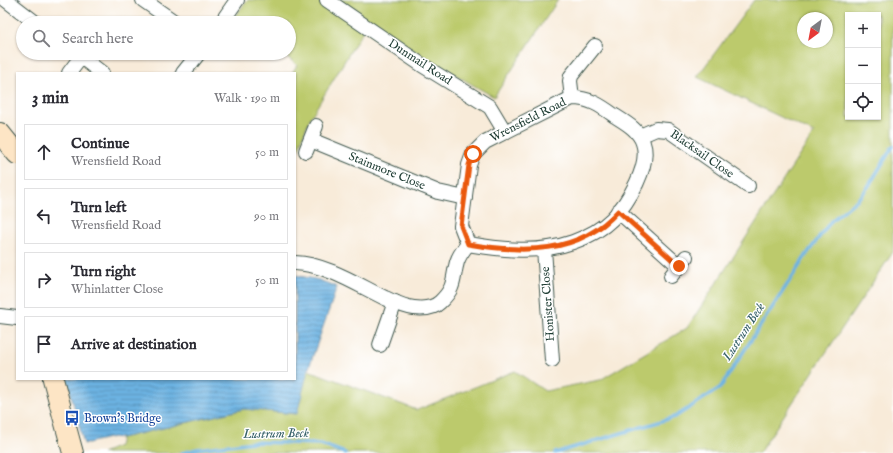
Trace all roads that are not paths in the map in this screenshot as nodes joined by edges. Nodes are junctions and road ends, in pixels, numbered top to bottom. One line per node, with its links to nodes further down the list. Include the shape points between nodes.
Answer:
1 (6, 0): 5 (street)
2 (143, 0): 6 (street)
3 (237, 0): 7 (street)
4 (327, 0): 17 (street, Dunmail Road, via 422,65 490,107)
5 (27, 16)
6 (166, 16)
7 (226, 16)
8 (595, 46): 15 (street, via 571,76)
9 (76, 60): 12 (street)
10 (85, 60): 13 (street)
11 (193, 60): 14 (street)
12 (70, 72)
13 (101, 72)
14 (184, 72)
15 (572, 98): 17 (street, Wrensfield Road); 19 (street, Wrensfield Road, via 598,104 631,126)
16 (316, 126): 22 (street, Stainmore Close, via 309,145 438,192)
17 (505, 132): 22 (street, Wrensfield Road, via 485,142 473,154)
18 (0, 133): 20 (street)
19 (640, 136): 21 (street, Blacksail Close, via 656,129 668,130); 23 (street, via 645,150 644,164)
20 (16, 150)
21 (741, 185)
22 (465, 198): 24 (street, Wrensfield Road, via 461,226)
23 (618, 211): 25 (street, via 605,225 582,239); 27 (street)
24 (468, 244): 25 (street, via 517,250); 28 (street, via 459,257 452,287 440,302 424,309)
25 (544, 249): 32 (street, Honister Close)
26 (296, 263): 28 (street, via 325,269)
27 (678, 266)
28 (395, 302): 31 (street)
29 (0, 316): 30 (street)
30 (16, 318)
31 (380, 345)
32 (552, 360)
33 (53, 380): 34 (street)
34 (73, 453)

